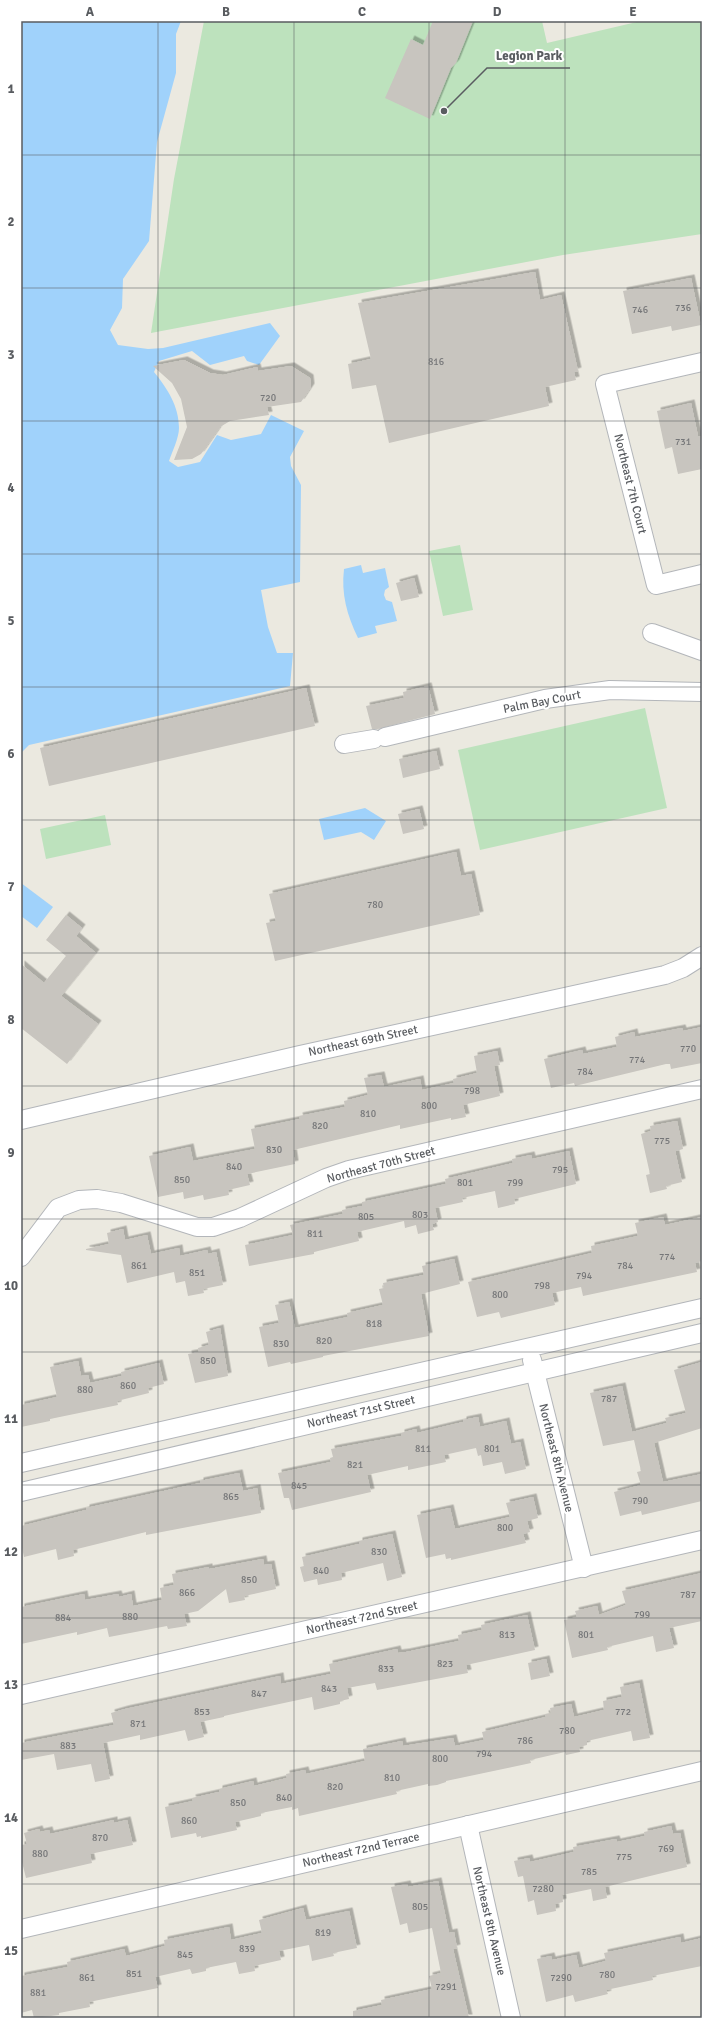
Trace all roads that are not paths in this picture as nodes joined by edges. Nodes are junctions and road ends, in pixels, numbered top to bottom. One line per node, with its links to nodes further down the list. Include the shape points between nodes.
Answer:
1 (702, 362): 2 (street, Northeast 7th Court, via 605,384 656,585)
2 (702, 574)
3 (652, 633): 4 (street)
4 (702, 651)
5 (702, 692): 6 (street, Palm Bay Court, via 610,690 545,699 380,738)
6 (344, 744)
7 (702, 956): 9 (street, Northeast 69th Street, via 665,975 300,1055)
8 (702, 1089): 10 (street, Northeast 70th Street, via 349,1170 240,1218 212,1227 197,1227 122,1203 97,1199 79,1200 58,1208)
9 (21, 1120)
10 (21, 1257)
11 (702, 1308): 13 (street, Northeast 71st Street)
12 (702, 1333): 14 (street, Northeast 71st Street)
13 (530, 1348): 14 (street, Northeast 8th Avenue); 15 (street, Northeast 71st Street)
14 (535, 1372): 16 (street, Northeast 71st Street); 18 (street, Northeast 8th Avenue)
15 (21, 1462)
16 (21, 1492)
17 (702, 1540): 18 (street, Northeast 72nd Street)
18 (584, 1568): 19 (street, Northeast 72nd Street)
19 (21, 1695)
20 (702, 1771): 21 (street, Northeast 72nd Terrace)
21 (468, 1825): 22 (street, Northeast 72nd Terrace); 23 (street, Northeast 8th Avenue)
22 (21, 1929)
23 (511, 2018)

